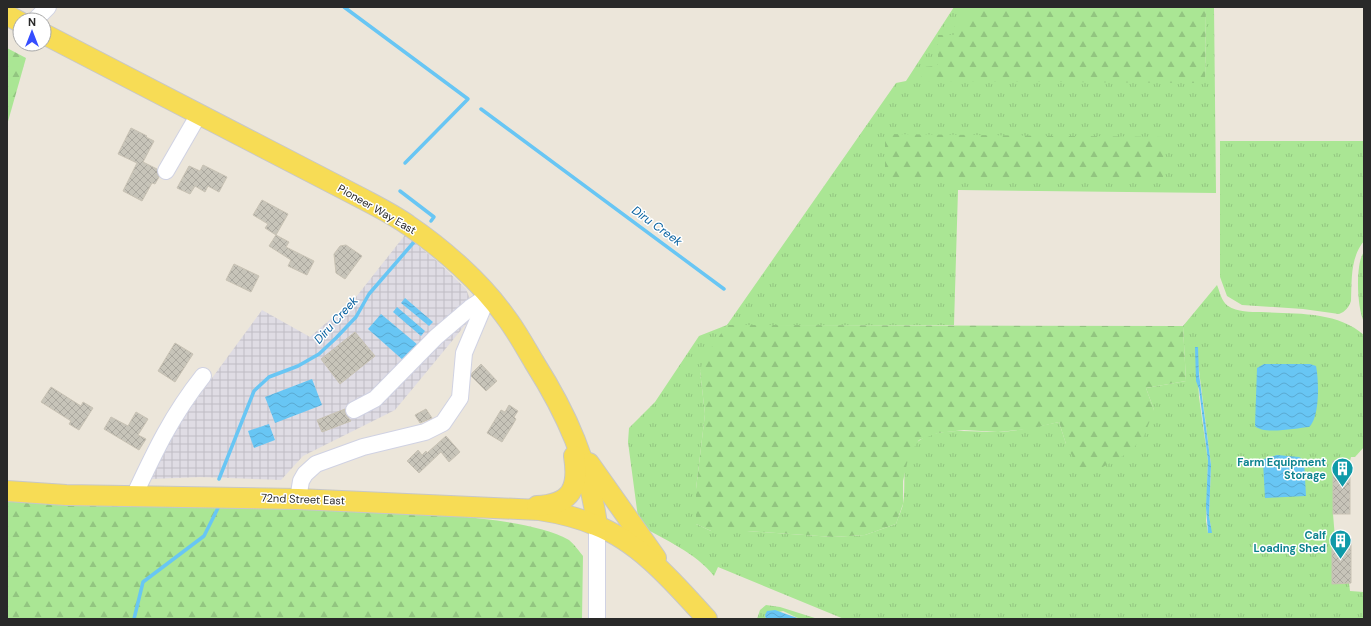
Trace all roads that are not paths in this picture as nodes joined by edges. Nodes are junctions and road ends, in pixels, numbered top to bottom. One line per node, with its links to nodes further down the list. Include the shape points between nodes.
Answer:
1 (52, 38): 2 (main road, Pioneer Way East)
2 (199, 114): 3 (street); 4 (main road, Pioneer Way East, via 407,224 437,247)
3 (166, 171)
4 (488, 296): 6 (street, via 436,337 375,399); 7 (main road, Pioneer Way East, via 521,339); 11 (street, via 464,353 460,398 443,423 425,432 363,447 316,464 305,474)
5 (203, 376): 10 (street, via 181,403 158,443)
6 (354, 410)
7 (568, 422): 8 (main road, Pioneer Way East); 12 (main road, via 576,472 572,491 557,503)
8 (581, 451): 13 (main road, Pioneer Way East, via 593,494); 14 (main road)
9 (7, 491): 10 (main road, 72nd Street East)
10 (134, 496): 11 (main road, 72nd Street East)
11 (298, 499): 12 (main road, 72nd Street East)
12 (512, 507): 13 (main road, 72nd Street East, via 559,513)
13 (597, 525): 14 (main road, 72nd Street East, via 620,538); 15 (street)
14 (672, 579): 16 (main road)
15 (597, 619)
16 (707, 619)

